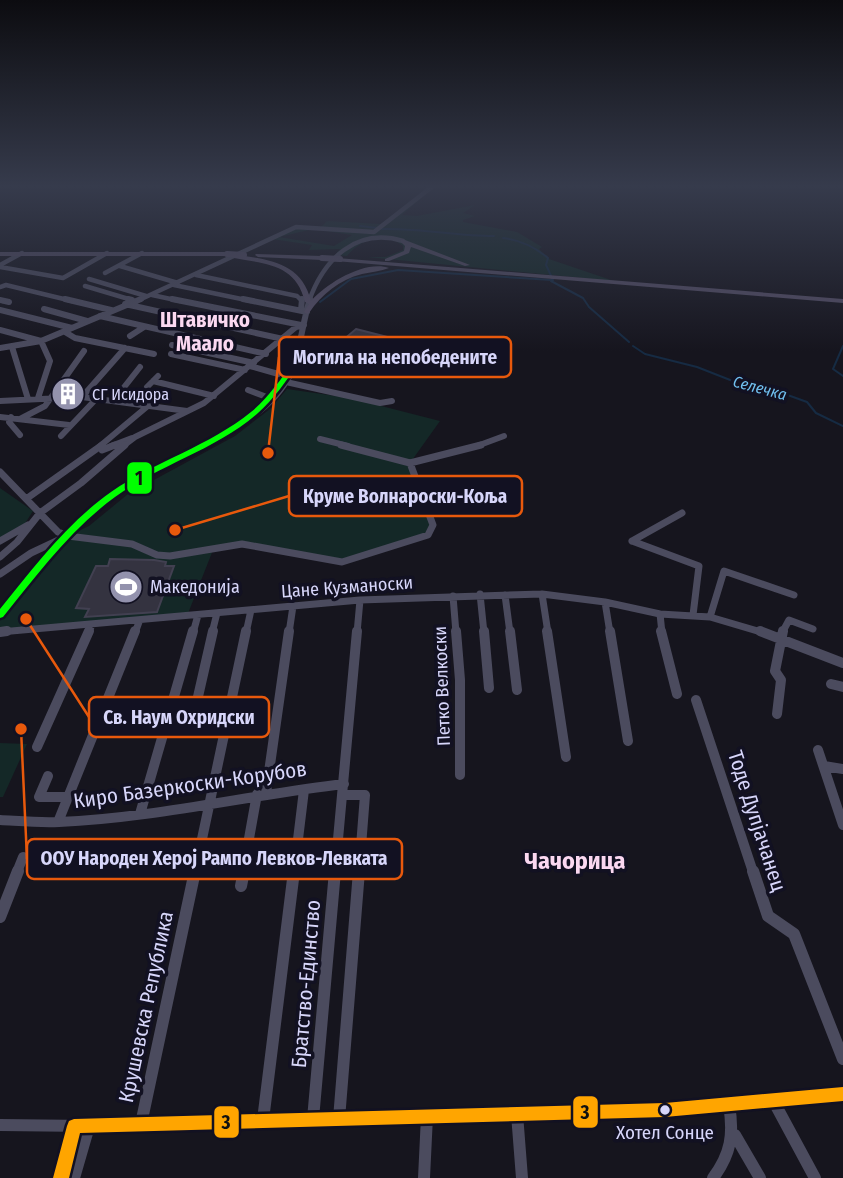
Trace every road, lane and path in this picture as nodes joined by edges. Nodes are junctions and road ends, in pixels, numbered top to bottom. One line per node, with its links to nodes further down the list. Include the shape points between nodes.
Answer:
1 (265, 241): 8 (street)
2 (362, 241): 26 (street, via 342,249 316,277)
3 (403, 241): 9 (main road, via 409,248 397,257); 14 (main road, via 457,262)
4 (22, 253): 5 (main road); 7 (main road); 10 (street)
5 (107, 253): 6 (main road); 10 (street, via 63,278)
6 (142, 253): 8 (main road); 11 (street)
7 (0, 254)
8 (232, 256): 9 (main road, bridge); 13 (street); 26 (main road, via 271,263 295,274 307,290)
9 (339, 259): 14 (main road)
10 (0, 266)
11 (120, 266): 12 (street); 16 (street)
12 (106, 273)
13 (196, 275): 16 (street); 31 (street, via 298,296)
14 (538, 275): 24 (main road); 31 (main road, via 380,269 332,284)
15 (89, 279): 21 (street)
16 (176, 284): 21 (street); 31 (street)
17 (85, 286): 23 (street)
18 (0, 287): 20 (street)
19 (67, 288): 20 (street)
20 (55, 295): 30 (street)
21 (148, 296): 23 (street); 34 (street)
22 (0, 300): 25 (street)
23 (133, 301): 27 (street)
24 (843, 301)
25 (9, 302)
26 (308, 302): 31 (street)
27 (125, 304): 30 (street); 41 (street)
28 (44, 309): 33 (street)
29 (0, 310): 36 (street)
30 (111, 310): 32 (street)
31 (304, 311): 34 (street)
32 (100, 316): 33 (street); 35 (street)
33 (87, 321): 36 (street)
34 (304, 326): 40 (street); 41 (street)
35 (144, 327): 39 (street); 50 (street)
36 (72, 328): 38 (street)
37 (0, 330): 42 (street)
38 (65, 332): 42 (street); 46 (street)
39 (130, 336)
40 (301, 336): 41 (street); 53 (street)
41 (285, 337): 50 (street)
42 (41, 341): 44 (street); 59 (street, via 50,361)
43 (172, 345): 51 (street)
44 (12, 347): 45 (street); 61 (street)
45 (0, 348)
46 (125, 348): 48 (street); 58 (street)
47 (84, 351): 57 (street)
48 (154, 354)
49 (171, 354): 51 (street)
50 (266, 354): 51 (street)
51 (250, 366): 53 (street); 56 (street)
52 (140, 367): 63 (street)
53 (287, 380): 62 (street); 65 (street, via 380,403)
54 (147, 387): 56 (street, via 156,378)
55 (248, 390): 62 (street)
56 (214, 396): 67 (street)
57 (51, 397): 58 (street); 59 (street); 70 (street, via 45,406)
58 (82, 397): 60 (street)
59 (38, 398): 61 (street)
60 (97, 398): 63 (street); 71 (street)
61 (28, 399): 64 (street)
62 (272, 399): 84 (street, via 225,436 119,490)
63 (114, 400): 66 (street)
64 (0, 401)
65 (393, 401)
66 (149, 405): 67 (street); 77 (street)
67 (187, 411): 75 (street)
68 (0, 417): 69 (street)
69 (11, 418): 70 (street); 72 (street, via 12,428)
70 (20, 419): 71 (street)
71 (69, 425): 73 (street)
72 (20, 435)
73 (61, 436)
74 (504, 436): 78 (street)
75 (135, 437): 77 (street); 81 (street)
76 (320, 439): 78 (street)
77 (90, 455): 80 (street)
78 (410, 463): 84 (street, via 433,525 431,531 358,559 342,562 242,544 157,555 132,544)
79 (0, 472): 80 (street)
80 (26, 499): 81 (street)
81 (40, 513): 83 (street); 84 (street)
82 (682, 513): 101 (street, via 632,541 699,566)
83 (30, 525): 85 (street); 86 (street)
84 (68, 536): 87 (street); 99 (street)
85 (0, 541)
86 (0, 556)
87 (0, 574)
88 (480, 594): 89 (street, Цане Кузманоски); 92 (street, Цане Кузманоски); 111 (street)
89 (505, 594): 90 (street, Цане Кузманоски); 112 (street)
90 (542, 594): 94 (street, Цане Кузманоски); 120 (street)
91 (794, 595): 102 (street, via 724,571)
92 (453, 596): 93 (street, Цане Кузманоски); 123 (street, Петко Велкоски, via 460,680)
93 (360, 600): 95 (street, Цане Кузманоски); 126 (street, Братство-Единство)
94 (605, 601): 98 (street, Цане Кузманоски); 117 (street)
95 (293, 606): 96 (street, Цане Кузманоски); 127 (street)
96 (251, 610): 97 (street, Цане Кузманоски); 129 (street, Крушевска Република)
97 (217, 613): 100 (street, Цане Кузманоски); 115 (street)
98 (660, 614): 101 (street, Цане Кузманоски); 113 (street)
99 (0, 615)
100 (198, 615): 103 (street, Цане Кузманоски); 130 (street)
101 (693, 615): 102 (street, Цане Кузманоски)
102 (710, 617): 107 (street, Цане Кузманоски)
103 (139, 622): 104 (street, Цане Кузманоски); 128 (street)
104 (92, 625): 106 (street, Цане Кузманоски); 118 (street)
105 (813, 629): 107 (street, via 789,620)
106 (0, 632)
107 (780, 638): 108 (street, Цане Кузманоски); 116 (street, via 775,671 781,680)
108 (843, 663)
109 (831, 684): 110 (street)
110 (843, 687)
111 (489, 688)
112 (517, 690)
113 (677, 694)
114 (696, 700): 137 (street, Тоде Дупјачанец, via 768,916 794,934)
115 (197, 701)
116 (777, 714)
117 (628, 741)
118 (37, 747)
119 (818, 750): 121 (street)
120 (566, 757)
121 (824, 766): 122 (street); 133 (street)
122 (843, 769)
123 (460, 775)
124 (48, 776): 128 (street, via 40,797)
125 (304, 790): 126 (street, Киро Базеркоски-Корубов); 127 (street, Киро Базеркоски-Корубов); 145 (street)
126 (343, 790): 143 (street, Братство-Единство); 144 (street, via 365,795)
127 (261, 794): 129 (street, Киро Базеркоски-Корубов); 135 (street)
128 (68, 797): 132 (street)
129 (209, 802): 130 (street, Киро Базеркоски-Корубов); 146 (street, Крушевска Република)
130 (140, 814): 132 (street, Киро Базеркоски-Корубов)
131 (0, 820): 132 (street, Киро Базеркоски-Корубов)
132 (58, 822)
133 (843, 825)
134 (23, 857): 136 (street)
135 (241, 886)
136 (0, 916)
137 (843, 1059)
138 (843, 1094): 139 (street)
139 (774, 1102): 140 (street); 157 (street)
140 (729, 1105): 141 (street); 150 (street)
141 (517, 1114): 142 (street); 154 (street)
142 (427, 1116): 144 (street); 153 (street)
143 (313, 1119): 144 (street); 145 (street)
144 (339, 1119)
145 (263, 1120): 146 (street)
146 (141, 1124): 149 (street)
147 (0, 1125): 148 (street)
148 (74, 1126): 149 (street); 151 (street)
149 (89, 1126): 152 (street)
150 (735, 1135): 155 (street, via 726,1162); 156 (street)
151 (61, 1178)
152 (74, 1178)
153 (424, 1178)
154 (522, 1178)
155 (713, 1178)
156 (760, 1178)
157 (816, 1178)

